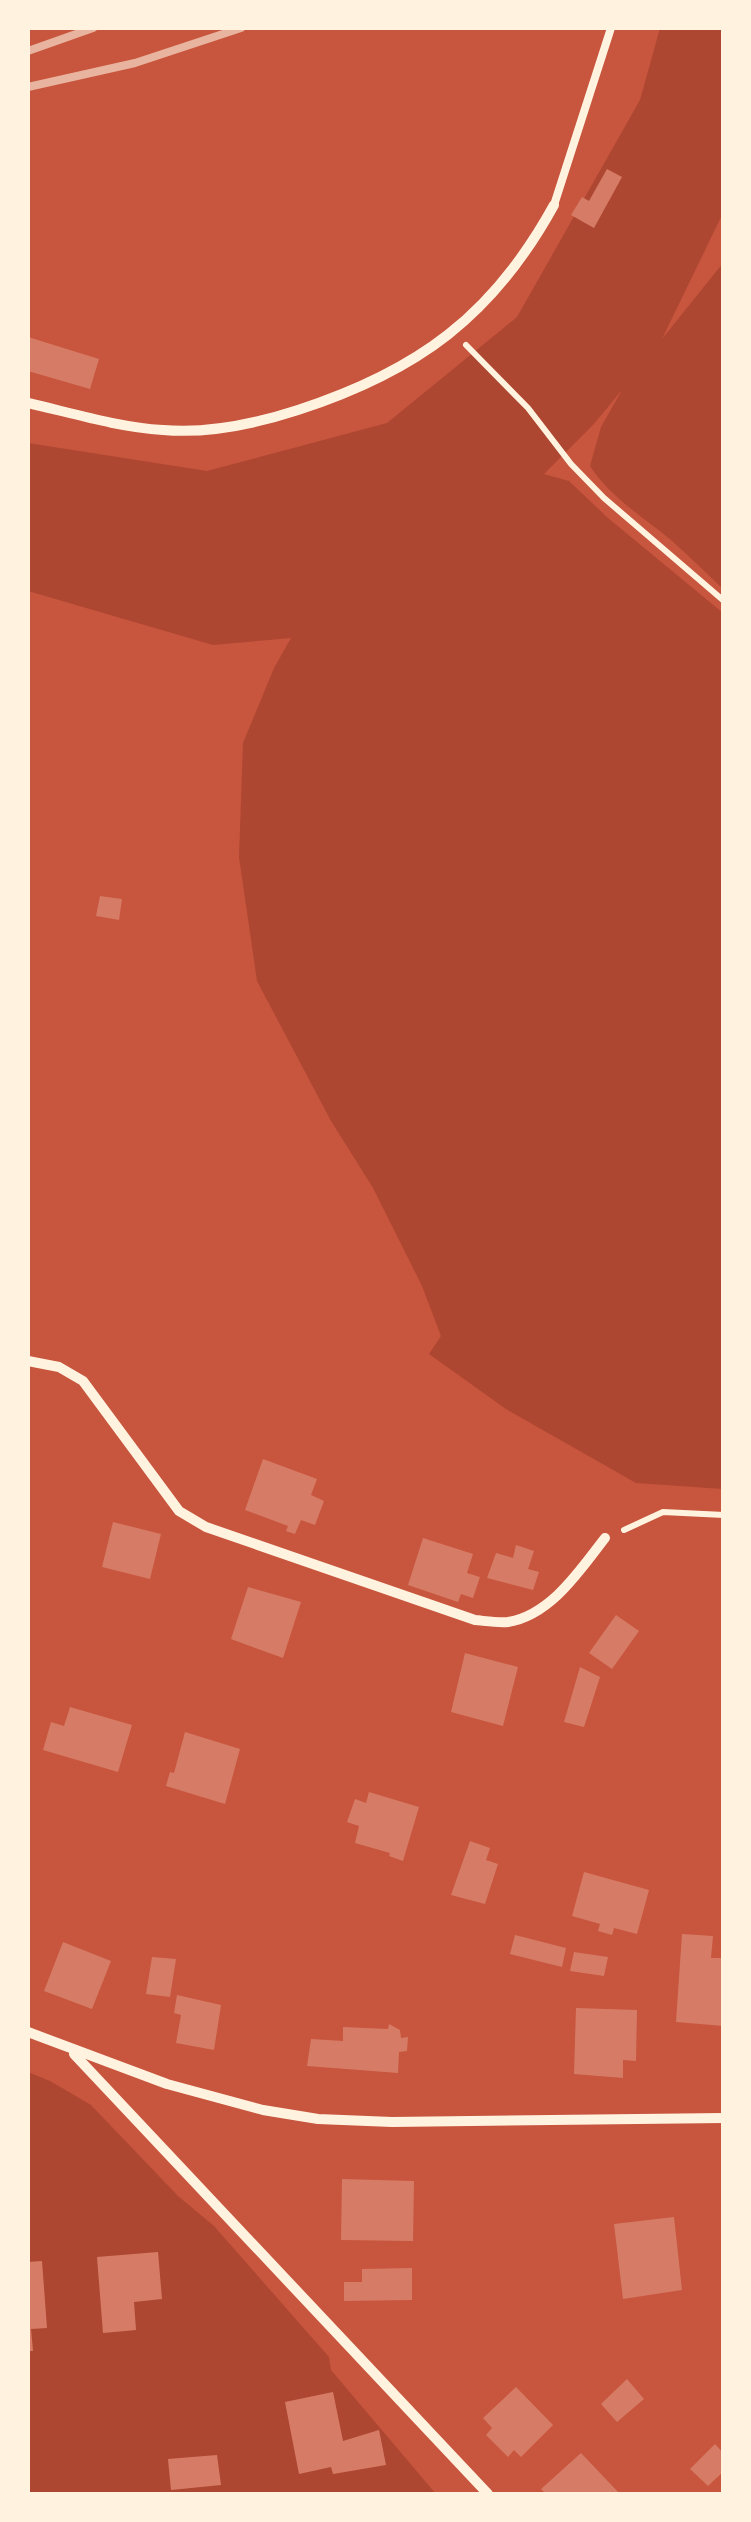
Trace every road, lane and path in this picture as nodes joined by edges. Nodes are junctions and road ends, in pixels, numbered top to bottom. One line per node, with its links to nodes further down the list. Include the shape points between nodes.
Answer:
1 (611, 28): 2 (lane)
2 (554, 205): 3 (street, via 505,281)
3 (453, 332): 4 (street, via 394,372 260,422 164,430); 5 (path, via 604,498)
4 (28, 404)
5 (724, 601)
6 (28, 1361): 8 (street, via 59,1366 83,1380 179,1511 206,1527 475,1620 508,1622 534,1612 567,1586)
7 (724, 1515): 8 (path, via 662,1512)
8 (605, 1538)
9 (28, 2032): 10 (street)
10 (71, 2050): 11 (street, via 167,2084 318,2119); 12 (street)
11 (724, 2118)
12 (488, 2494)

